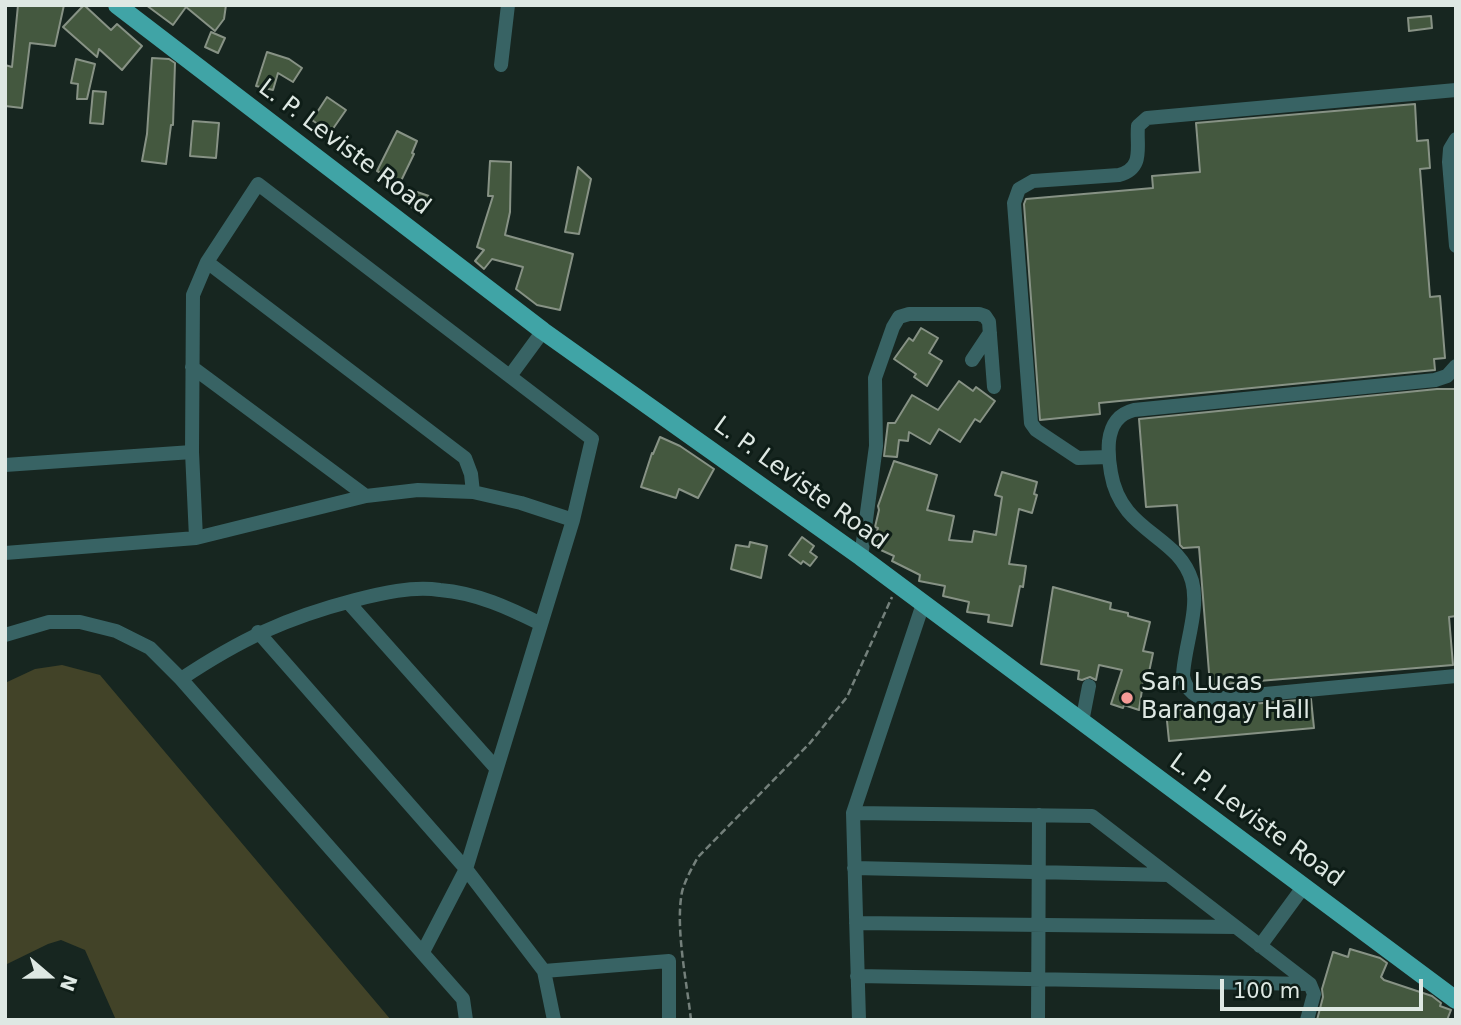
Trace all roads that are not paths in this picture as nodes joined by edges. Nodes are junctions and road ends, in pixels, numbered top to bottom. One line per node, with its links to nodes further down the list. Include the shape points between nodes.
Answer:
1 (117, 5): 8 (main road, L. P. Leviste Road)
2 (508, 5): 3 (street)
3 (501, 65)
4 (1456, 90): 16 (street, via 1147,118 1138,126 1139,156 1128,172 1033,181 1019,189 1014,203 1031,424 1078,458)
5 (1456, 139): 6 (street, via 1449,162)
6 (1456, 246)
7 (207, 262): 12 (street, via 192,295); 13 (street, via 258,184); 18 (street, via 465,458)
8 (543, 331): 13 (street); 23 (main road, L. P. Leviste Road)
9 (990, 334): 10 (street); 14 (street); 23 (street, via 988,319 979,314 904,314 895,322 876,378 876,446)
10 (972, 360)
11 (1456, 366): 16 (street, via 1435,380 1134,410 1116,420)
12 (192, 367): 15 (street); 19 (street)
13 (510, 376): 20 (street, via 592,439)
14 (995, 387)
15 (192, 452): 17 (street); 21 (street)
16 (1108, 457): 29 (street, via 1120,502 1175,552 1189,573 1194,600 1183,676 1193,694 1212,699)
17 (5, 465)
18 (473, 492): 19 (street, via 418,490); 20 (street)
19 (366, 496): 21 (street)
20 (573, 520): 26 (street)
21 (196, 538): 22 (street)
22 (5, 553)
23 (861, 558): 25 (main road, L. P. Leviste Road)
24 (348, 602): 26 (street, via 387,592 439,589 497,602); 27 (street); 33 (street)
25 (923, 604): 32 (main road, L. P. Leviste Road); 34 (street)
26 (541, 624): 33 (street)
27 (258, 632): 30 (street); 37 (street)
28 (5, 635): 30 (street, via 49,622 80,622 117,631 150,648)
29 (1456, 676)
30 (181, 679): 45 (street)
31 (1089, 686): 32 (street)
32 (1082, 722): 40 (main road, L. P. Leviste Road)
33 (496, 768): 37 (street)
34 (853, 813): 35 (street); 36 (street)
35 (1040, 815): 38 (street); 39 (street, via 1092,816)
36 (854, 868): 38 (street); 41 (street)
37 (466, 869): 45 (street); 46 (street)
38 (1039, 872): 39 (street); 42 (street)
39 (1168, 875): 43 (street)
40 (1304, 886): 44 (street); 50 (main road, L. P. Leviste Road)
41 (856, 923): 42 (street); 47 (street)
42 (1038, 925): 43 (street); 48 (street)
43 (1236, 927): 44 (street)
44 (1260, 946): 49 (street)
45 (423, 952): 51 (street, via 463,999)
46 (544, 971): 52 (street); 53 (street, via 669,961)
47 (857, 976): 48 (street); 54 (street)
48 (1038, 979): 49 (street); 55 (street)
49 (1310, 984): 56 (street, via 1314,994)
50 (1456, 1000)
51 (466, 1020)
52 (554, 1020)
53 (669, 1020)
54 (859, 1020)
55 (1038, 1020)
56 (1307, 1020)

